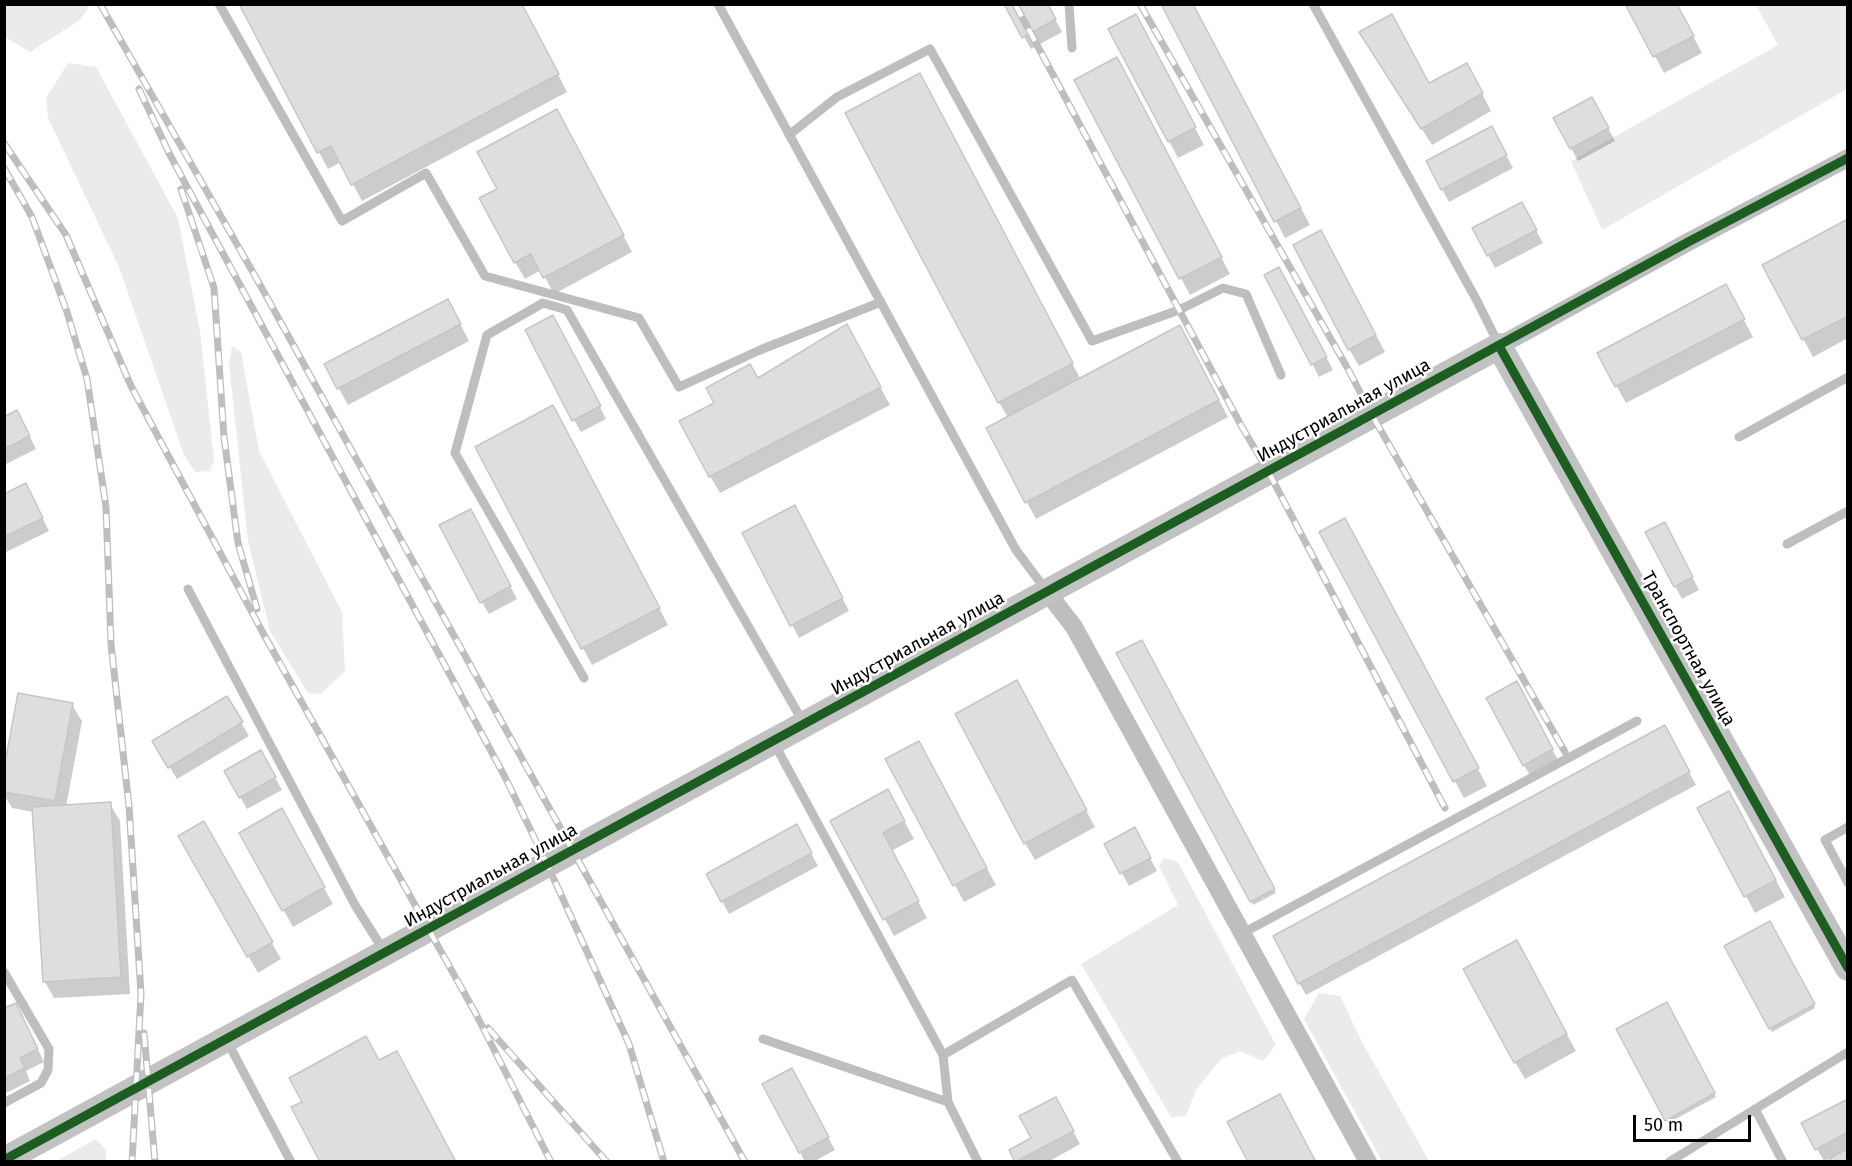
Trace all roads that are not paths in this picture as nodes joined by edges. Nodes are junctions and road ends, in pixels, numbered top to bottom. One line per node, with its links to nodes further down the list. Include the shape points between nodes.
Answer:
1 (219, 4): 8 (lane, via 342,221 426,173 486,276 639,318 679,387)
2 (718, 4): 6 (lane)
3 (1069, 4): 5 (lane)
4 (1313, 4): 9 (lane)
5 (1072, 48)
6 (789, 135): 8 (lane); 10 (lane, via 837,97 930,49 1092,341 1179,310 1223,288 1246,294)
7 (1848, 158): 9 (street, Индустриальная улица)
8 (880, 302): 16 (lane, via 1016,550)
9 (1499, 346): 16 (street, Индустриальная улица); 24 (street, Транспортная улица)
10 (1281, 375)
11 (1848, 377): 12 (lane)
12 (1739, 437)
13 (1848, 511): 14 (lane)
14 (1787, 544)
15 (188, 589): 25 (lane, via 355,905)
16 (1047, 592): 19 (street, Индустриальная улица); 23 (street, via 1074,627)
17 (584, 678): 19 (lane, via 455,453 488,335 543,303 567,310)
18 (1637, 721): 23 (lane)
19 (804, 724): 20 (street, Индустриальная улица)
20 (773, 741): 25 (street, Индустриальная улица); 30 (lane)
21 (1848, 827): 22 (lane, via 1825,840)
22 (1848, 883)
23 (1243, 933): 38 (street)
24 (1844, 952)
25 (385, 953): 27 (street, Индустриальная улица)
26 (4, 972): 32 (lane, via 49,1049 49,1060 41,1083)
27 (226, 1039): 34 (street, Индустриальная улица); 35 (lane)
28 (763, 1039): 31 (lane)
29 (1848, 1052): 33 (lane)
30 (943, 1055): 31 (lane); 37 (lane, via 1072,980)
31 (948, 1102): 36 (lane)
32 (4, 1103)
33 (1755, 1109): 39 (lane); 40 (lane)
34 (4, 1160)
35 (291, 1161)
36 (978, 1161)
37 (1178, 1161)
38 (1368, 1161)
39 (1669, 1161)
40 (1783, 1161)

